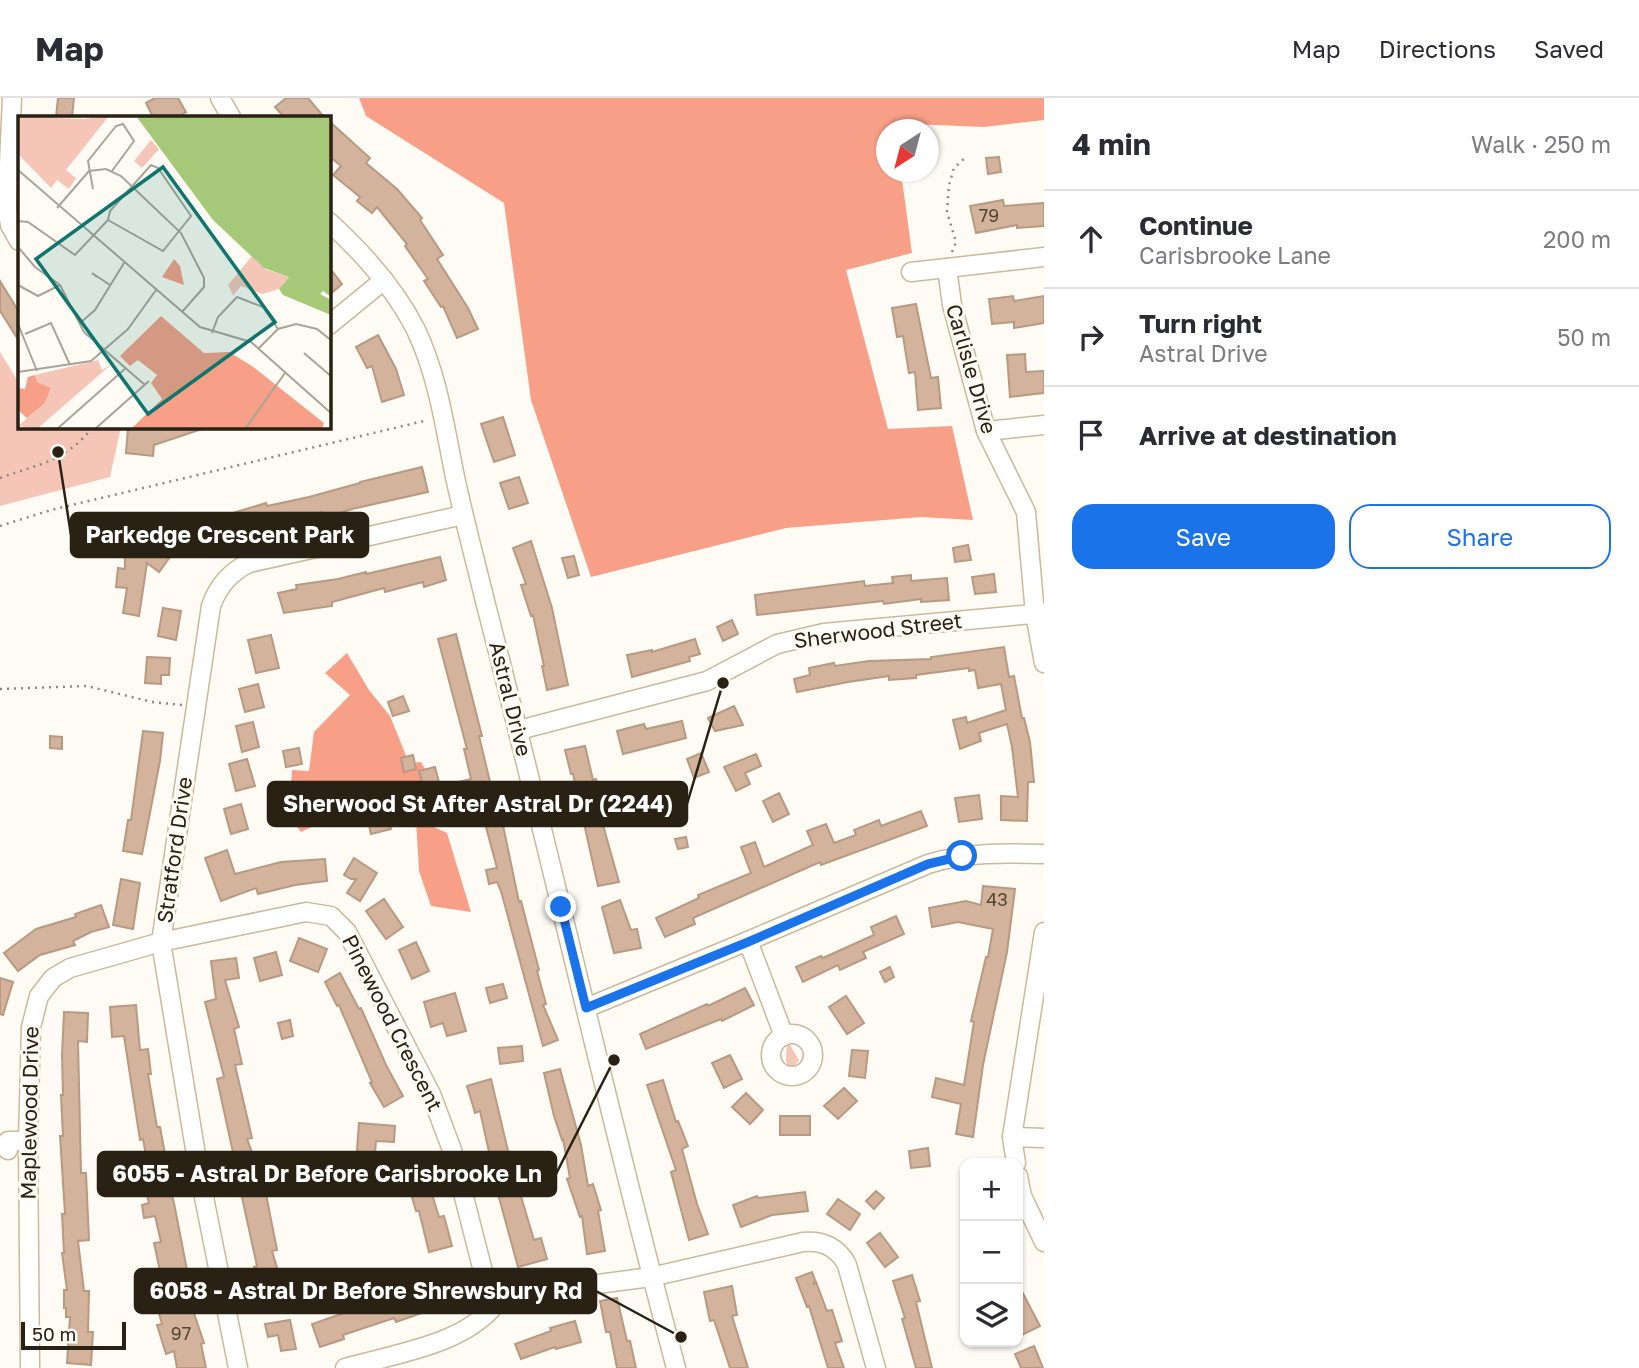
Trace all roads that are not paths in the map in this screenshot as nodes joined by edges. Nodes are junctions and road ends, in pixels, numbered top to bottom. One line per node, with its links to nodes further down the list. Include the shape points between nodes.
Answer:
1 (12, 98): 5 (street, via 6,208)
2 (220, 98): 3 (street)
3 (231, 116)
4 (331, 224): 9 (street, Astral Drive)
5 (18, 240)
6 (1044, 257): 7 (street)
7 (947, 268): 8 (street); 12 (street, Carlisle Drive, via 951,305)
8 (911, 272)
9 (384, 280): 10 (street); 13 (street, Astral Drive, via 417,332 429,363)
10 (331, 323)
11 (1044, 425): 12 (street)
12 (986, 431): 14 (street, Carlisle Drive, via 1026,512)
13 (463, 515): 16 (street, Astral Drive); 19 (street, Stratford Drive, via 255,560 222,583 211,606)
14 (1040, 614): 15 (street, Carlisle Drive); 16 (street, Sherwood Street, via 799,638 777,644 707,681)
15 (1044, 663)
16 (519, 730): 21 (street, Astral Drive)
17 (1044, 854): 20 (street, via 996,852 945,858)
18 (1044, 933): 23 (street)
19 (161, 942): 25 (street, Maplewood Drive, via 69,968 53,978 39,996 31,1027); 31 (street, Pinewood Crescent, via 297,913 325,914 342,925 431,1094 452,1150 486,1283); 33 (street, Stratford Drive, via 198,1167)
20 (748, 942): 21 (street); 22 (street)
21 (586, 1008): 30 (street, Astral Drive)
22 (784, 1036)
23 (1012, 1137): 24 (street); 27 (street)
24 (1044, 1138)
25 (28, 1140): 26 (street, via 8,1141); 32 (street, Maplewood Drive)
26 (8, 1150)
27 (1015, 1158)
28 (1023, 1198): 29 (street)
29 (1044, 1242)
30 (652, 1277): 31 (street); 35 (street, Astral Drive); 36 (street, via 803,1242 828,1245 847,1265)
31 (502, 1295): 34 (street, via 485,1318 455,1336)
32 (30, 1368)
33 (238, 1368)
34 (345, 1368)
35 (676, 1368)
36 (876, 1368)

